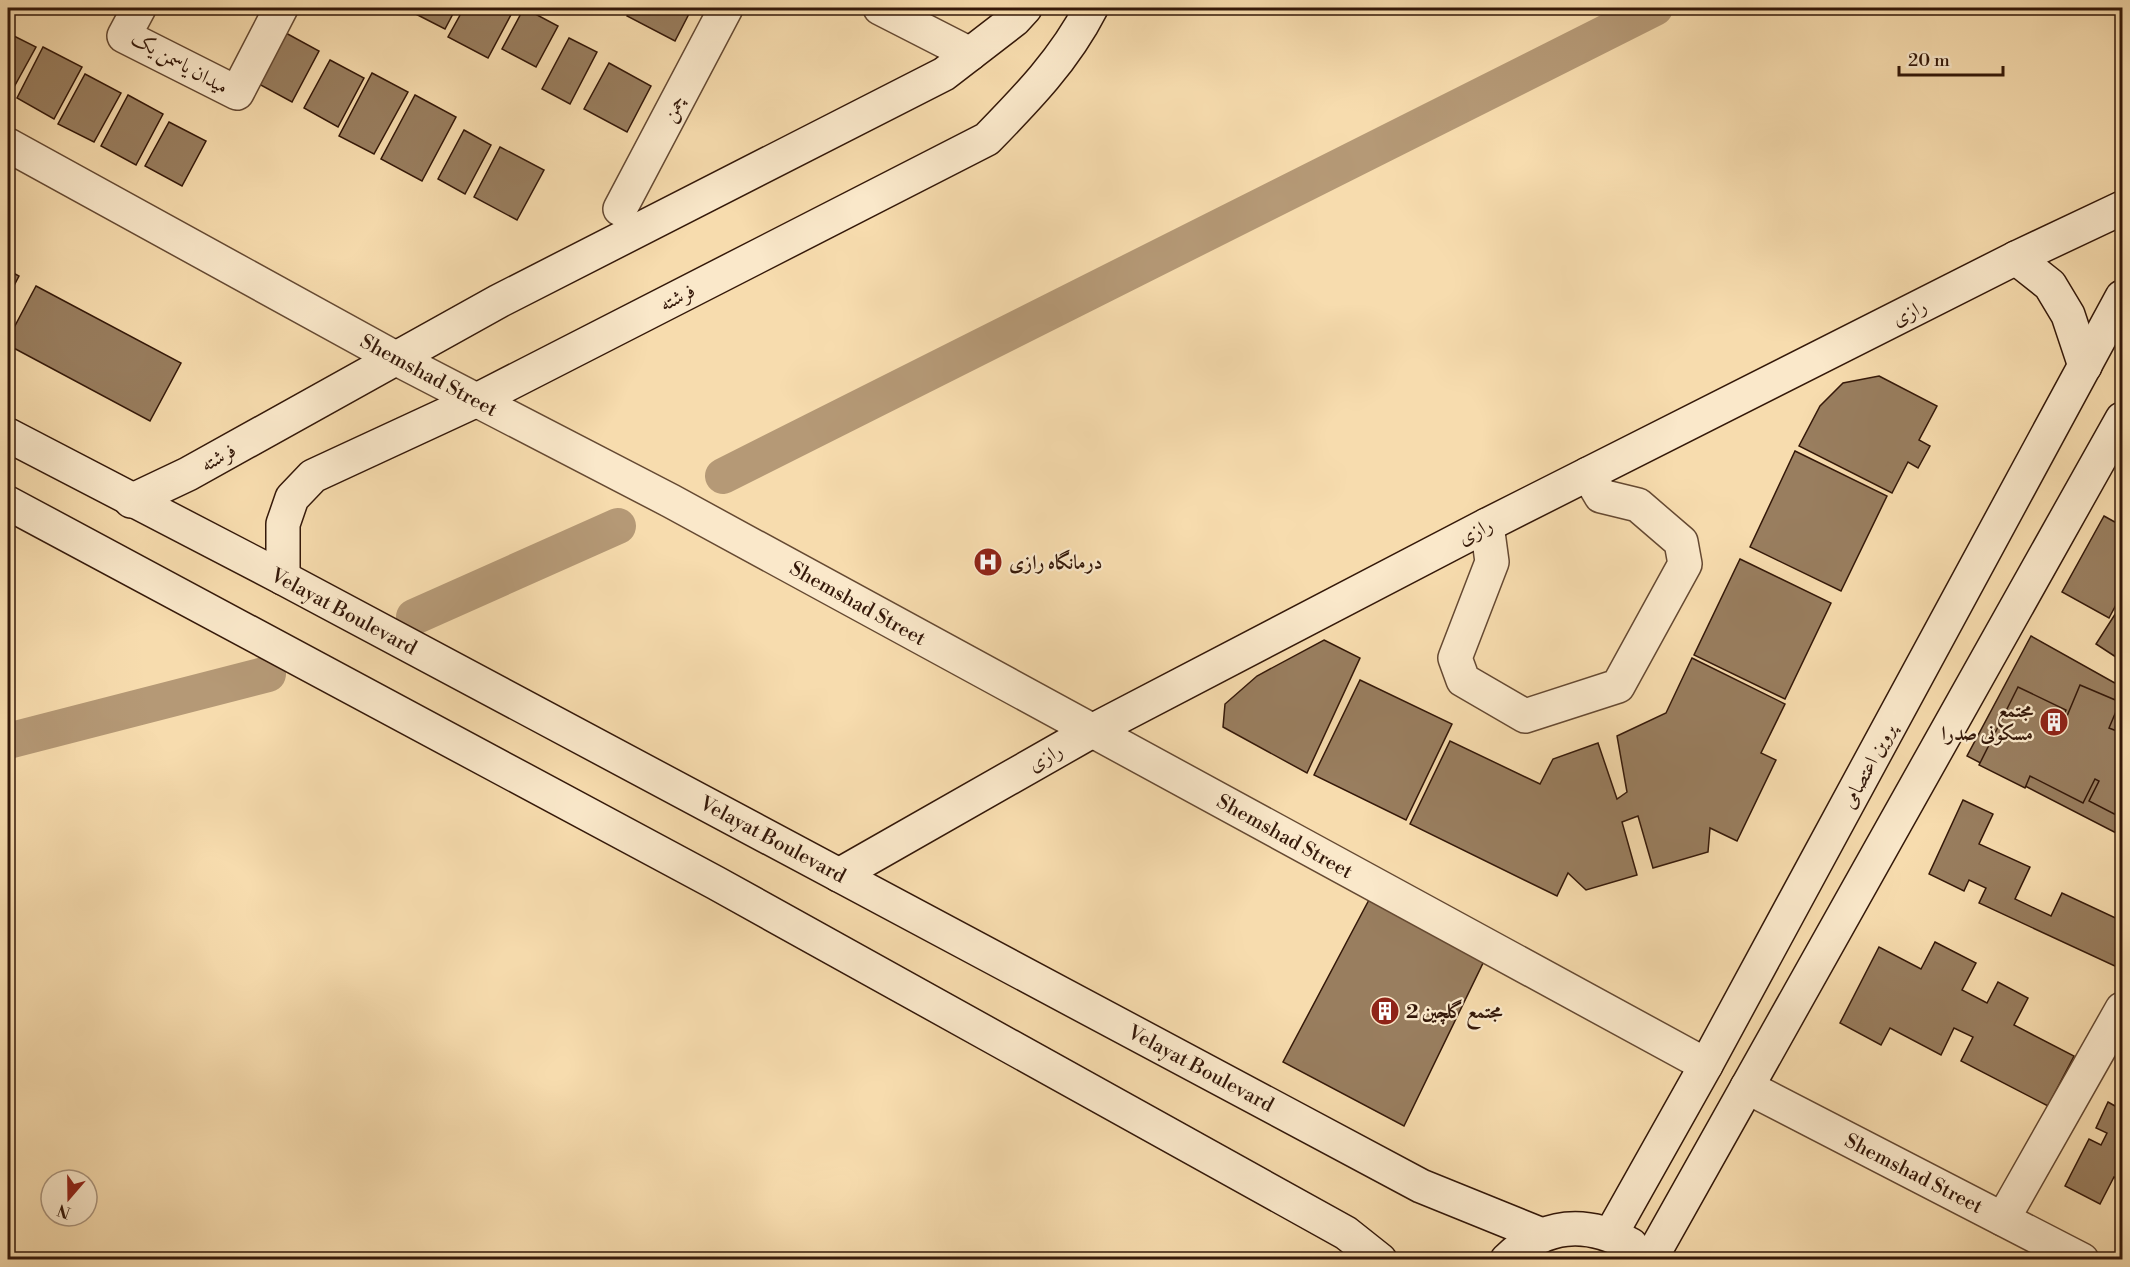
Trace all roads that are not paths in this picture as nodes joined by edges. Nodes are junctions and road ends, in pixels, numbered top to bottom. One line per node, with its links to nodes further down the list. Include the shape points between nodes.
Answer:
1 (139, 8): 2 (street, میدان یاسمن یک, via 124,36 237,93)
2 (281, 8)
3 (726, 8): 10 (street, چمن)
4 (880, 8): 7 (street)
5 (1025, 8): 7 (street, فرشته)
6 (1091, 8): 15 (street, فرشته, via 1042,82 987,139)
7 (970, 54): 13 (street, فرشته, via 944,74 499,301)
8 (8, 144): 13 (street, Shemshad Street)
9 (2122, 208): 11 (street, رازی)
10 (620, 209)
11 (2016, 258): 14 (street, via 2050,285 2068,315); 18 (street, رازی)
12 (2121, 302): 14 (street, پروین اعتصامی)
13 (397, 359): 15 (street, Shemshad Street); 19 (street, فرشته, via 188,474)
14 (2085, 366): 26 (street, پروین اعتصامی)
15 (476, 401): 22 (street, فرشته, via 313,476 292,498 283,524); 23 (street, Shemshad Street, via 671,501)
16 (2122, 419): 27 (street)
17 (8, 435): 19 (street, Velayat Boulevard)
18 (1588, 474): 21 (street, رازی); 21 (street, via 1601,496 1638,505 1681,542 1685,564 1618,686 1525,716 1463,680 1455,658 1492,562)
19 (131, 501): 22 (street, Velayat Boulevard)
20 (8, 503): 31 (street, via 716,883 1346,1233)
21 (1487, 525): 23 (street, رازی)
22 (283, 578): 24 (street, Velayat Boulevard)
23 (1092, 731): 24 (street, رازی); 26 (street, Shemshad Street)
24 (838, 875): 29 (street, Velayat Boulevard, via 1421,1186)
25 (2122, 1009): 28 (street)
26 (1706, 1065): 30 (street, پروین اعتصامی)
27 (1747, 1087): 28 (street, Shemshad Street); 33 (street)
28 (2003, 1219): 34 (street, Shemshad Street)
29 (1542, 1234): 30 (street, via 1589,1228); 32 (street, via 1523,1244)
30 (1611, 1234): 33 (street)
31 (1380, 1260)
32 (1507, 1260)
33 (1649, 1260)
34 (2082, 1260)

